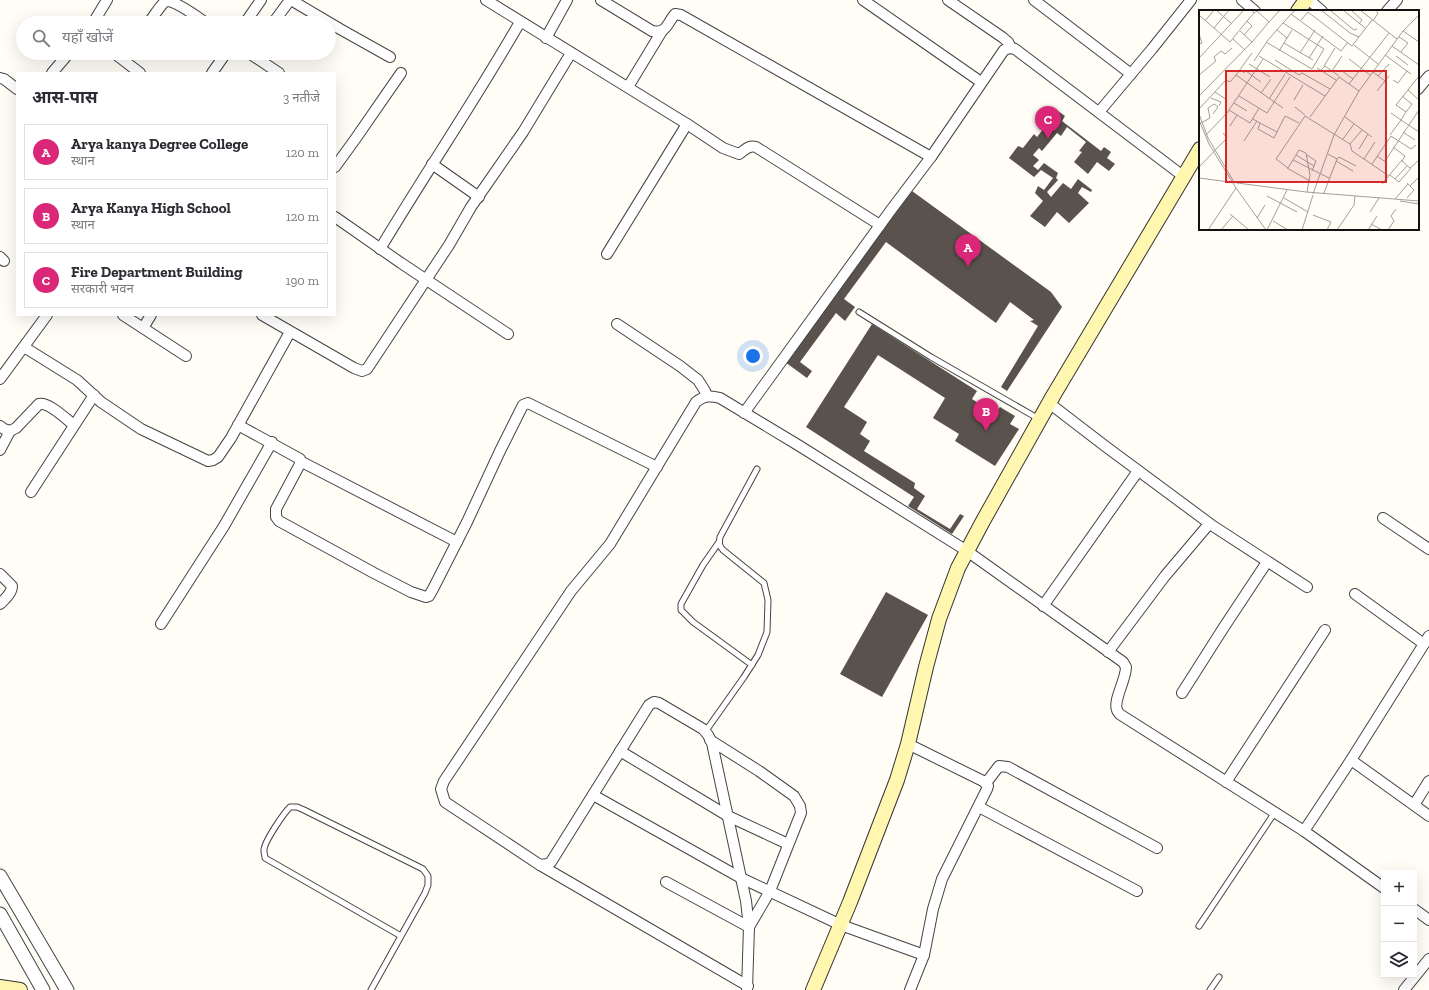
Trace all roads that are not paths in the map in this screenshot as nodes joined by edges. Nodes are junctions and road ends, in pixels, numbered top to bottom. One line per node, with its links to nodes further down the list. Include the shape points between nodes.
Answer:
1 (107, 0): 19 (street)
2 (261, 0): 22 (street)
3 (290, 0): 23 (street); 24 (street)
4 (486, 0): 25 (street)
5 (567, 0): 28 (street)
6 (601, 0): 27 (street, via 652,31)
7 (862, 0): 44 (street)
8 (948, 0): 29 (street, via 1002,36)
9 (1034, 0): 41 (street)
10 (1191, 0): 41 (street)
11 (1242, 0): 15 (street)
12 (1306, 0): 16 (main road)
13 (1310, 0): 17 (street)
14 (1397, 0): 18 (street)
15 (1254, 10)
16 (1299, 10)
17 (1321, 10)
18 (1388, 10)
19 (97, 16)
20 (154, 16): 21 (street, via 166,2 171,0)
21 (196, 16)
22 (250, 16)
23 (278, 16)
24 (318, 16)
25 (520, 22): 28 (street); 52 (street)
26 (336, 27): 31 (street)
27 (662, 31): 45 (street); 51 (street, via 675,14 680,15)
28 (546, 38): 30 (street)
29 (1011, 48): 44 (street, via 1000,54); 48 (street)
30 (571, 53): 45 (street); 55 (street, via 523,132)
31 (390, 57)
32 (63, 60): 36 (street)
33 (123, 60): 37 (street)
34 (221, 60): 38 (street)
35 (261, 60): 39 (street)
36 (53, 72)
37 (139, 72)
38 (213, 72)
39 (278, 72)
40 (401, 73): 53 (street)
41 (1131, 74): 48 (street)
42 (1429, 76): 47 (street)
43 (0, 78): 46 (street)
44 (981, 82): 51 (street)
45 (628, 87): 49 (street)
46 (16, 88)
47 (1419, 88)
48 (1099, 112): 54 (street)
49 (687, 124): 57 (street, via 735,153 739,154 751,146 756,148); 59 (street)
50 (1199, 151): 54 (main road)
51 (931, 157): 57 (street)
52 (432, 164): 55 (street); 58 (street)
53 (336, 166)
54 (1183, 176): 75 (main road)
55 (479, 197): 60 (street)
56 (336, 218): 58 (street)
57 (880, 225): 76 (street)
58 (380, 249): 60 (street)
59 (607, 254)
60 (426, 279): 68 (street, via 372,363 362,371); 69 (street)
61 (859, 312): 77 (lane)
62 (46, 316): 70 (street)
63 (125, 316): 67 (street)
64 (150, 316): 67 (street)
65 (264, 316): 68 (street)
66 (617, 324): 74 (street, via 698,380)
67 (143, 328): 71 (street)
68 (290, 332): 78 (street)
69 (508, 334)
70 (24, 347): 72 (street); 73 (street, via 77,380)
71 (186, 356)
72 (0, 379)
73 (94, 395): 78 (street, via 141,428 208,461 218,457); 80 (street)
74 (707, 396): 76 (street, via 720,398); 85 (street, via 696,402)
75 (1049, 403): 77 (main road); 87 (street)
76 (744, 413): 94 (street)
77 (1040, 420): 94 (main road)
78 (238, 425): 82 (street)
79 (0, 426): 81 (street)
80 (74, 426): 81 (street, via 43,403); 88 (street)
81 (10, 431): 83 (street)
82 (272, 442): 84 (street); 101 (street, via 224,526)
83 (0, 450)
84 (300, 461): 91 (street); 91 (street, via 276,508 276,517 368,570 426,597 433,589)
85 (656, 467): 91 (street, via 526,403 520,410); 123 (street, via 610,544 571,591 441,789 445,802)
86 (757, 469): 92 (lane)
87 (1138, 471): 90 (street); 100 (street)
88 (31, 492)
89 (1383, 518): 93 (street)
90 (1209, 524): 95 (street); 104 (street, via 1165,576)
91 (457, 542)
92 (719, 542): 105 (lane, via 723,550 760,578 766,587 767,632); 105 (lane, via 681,604 681,610 693,622)
93 (1429, 549)
94 (967, 551): 100 (street); 108 (main road, via 939,619)
95 (1267, 562): 97 (street); 106 (street)
96 (0, 574): 99 (street, via 12,589)
97 (1307, 586)
98 (1355, 594): 103 (street)
99 (0, 604)
100 (1043, 606): 104 (street)
101 (161, 624)
102 (1325, 630): 112 (street)
103 (1426, 640): 110 (street)
104 (1108, 652): 112 (street, via 1126,667 1117,701 1117,710 1121,716)
105 (752, 665): 107 (lane)
106 (1182, 694)
107 (708, 736): 109 (street, via 654,702 645,710); 118 (street); 121 (street, via 798,801 801,813)
108 (908, 744): 113 (street); 133 (main road, via 897,780)
109 (620, 751): 114 (street); 118 (street)
110 (1351, 760): 115 (street); 120 (street)
111 (1429, 781): 115 (street)
112 (1226, 782): 117 (street)
113 (986, 783): 116 (street, via 987,789); 122 (street, via 999,766 1008,767)
114 (593, 795): 123 (street, via 552,862); 125 (street)
115 (1414, 805): 119 (street)
116 (979, 807): 129 (street); 137 (street, via 942,879)
117 (1275, 812): 120 (street); 134 (lane)
118 (728, 816): 121 (street); 125 (street)
119 (1429, 816)
120 (1304, 830): 127 (street)
121 (788, 844): 128 (street)
122 (1157, 848)
123 (540, 864): 141 (street)
124 (0, 876): 144 (street)
125 (741, 878): 128 (street); 135 (street)
126 (666, 882): 135 (street)
127 (1381, 886)
128 (770, 891): 133 (street); 135 (street)
129 (1137, 891)
130 (1417, 911): 132 (street)
131 (0, 914): 143 (street)
132 (1429, 920)
133 (841, 925): 137 (street); 146 (main road)
134 (1199, 926)
135 (749, 927): 141 (street)
136 (401, 936): 136 (lane, via 428,885 428,876 423,869 297,808 290,808 284,812 263,851 266,858); 145 (lane)
137 (924, 955): 147 (street)
138 (1429, 959): 149 (street)
139 (1219, 977): 148 (lane)
140 (0, 987): 142 (main road)
141 (748, 988)
142 (20, 990)
143 (43, 990)
144 (67, 990)
145 (370, 990)
146 (813, 990)
147 (910, 990)
148 (1210, 990)
149 (1404, 990)

